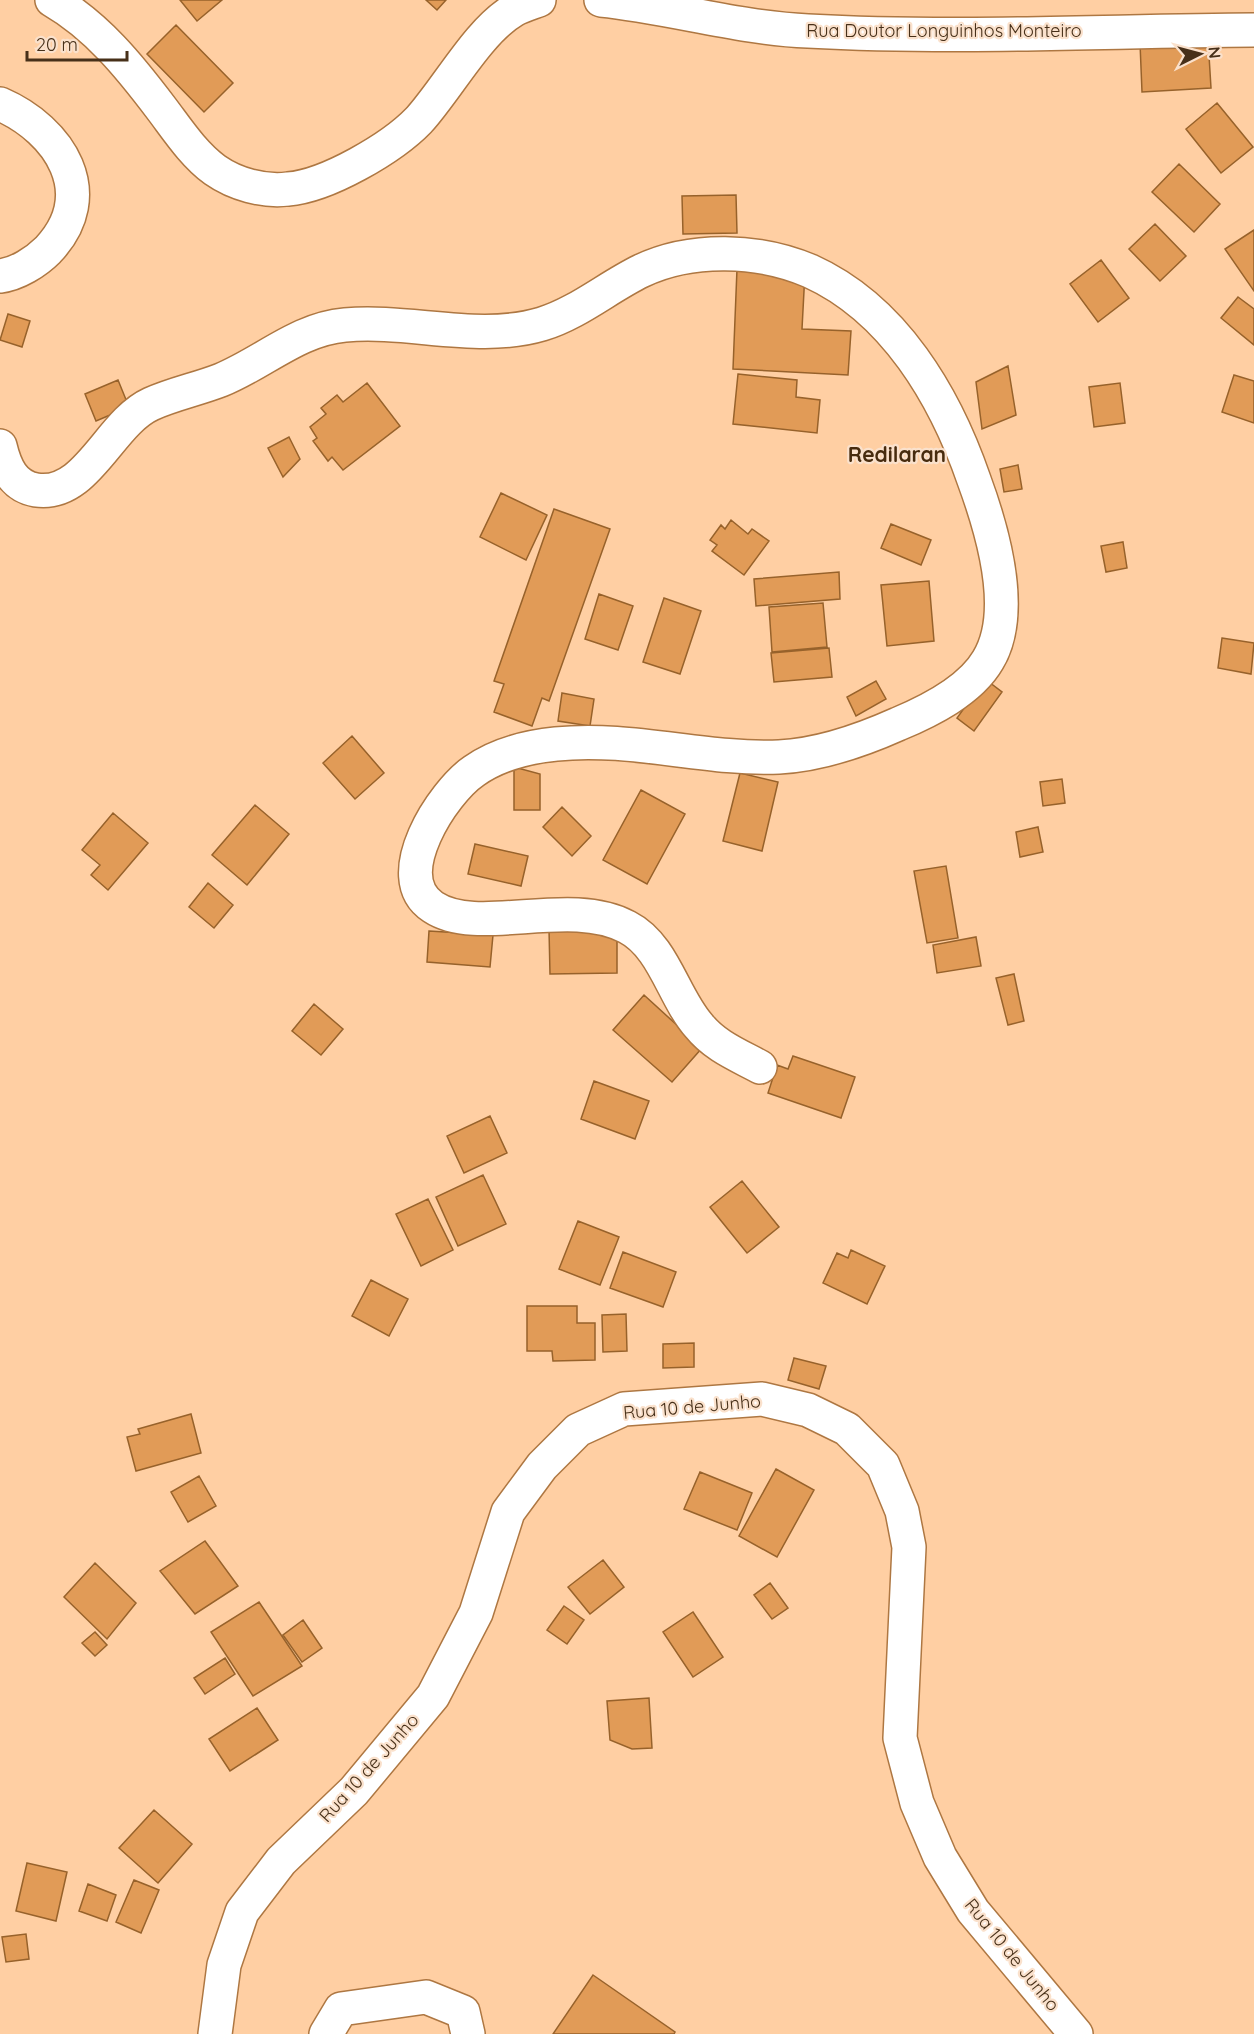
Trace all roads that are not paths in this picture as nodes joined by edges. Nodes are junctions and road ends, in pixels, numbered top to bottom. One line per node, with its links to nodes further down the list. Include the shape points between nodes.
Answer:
1 (52, 0): 2 (street, via 75,13 104,40 188,144 215,170 239,183 263,189 290,189 332,175 386,149 418,121 492,27 514,10)
2 (539, 0)
3 (601, 0): 4 (street, Rua Doutor Longuinhos Monteiro, via 805,31 924,34)
4 (1254, 30)
5 (0, 104): 6 (street, via 21,115 53,141 70,174 74,193 72,210 57,240 31,264)
6 (0, 276)
7 (0, 446): 8 (street, via 5,465 17,483 32,490 48,490 72,482 87,469 113,435 140,410 225,379 316,331 354,324 480,330 537,326 643,270 673,260 727,254 759,257 793,264 848,293 916,360 943,407 972,473 988,526 1001,600 999,630 988,661 969,682 911,719 866,738 806,754 749,756 586,743 511,752 472,772 454,788 427,831 416,868 423,898 435,909 451,915 477,918 577,914 625,926 650,947 700,1028 720,1045)
8 (760, 1067)
9 (215, 2034): 12 (street, Rua 10 de Junho, via 224,1965 242,1912 280,1861 354,1791 433,1696 476,1613 508,1512 542,1466 578,1430 624,1409 762,1399 807,1410 847,1429 883,1464 902,1511 909,1547 900,1737 917,1803 940,1857 973,1911)
10 (326, 2034): 11 (street, via 341,2009 426,1997 463,2012)
11 (468, 2034)
12 (1076, 2034)

